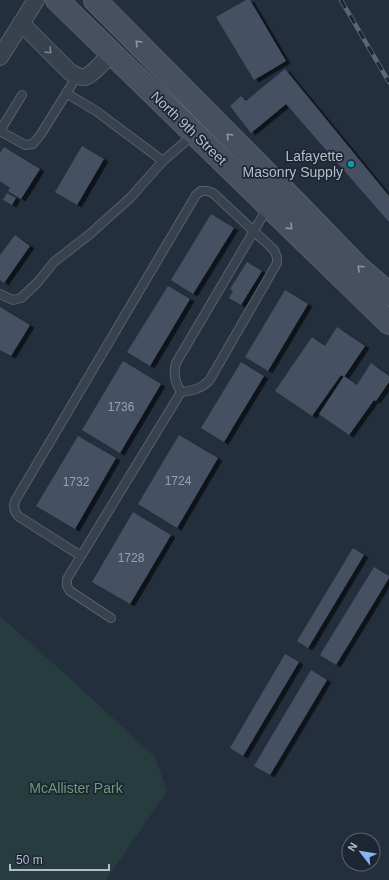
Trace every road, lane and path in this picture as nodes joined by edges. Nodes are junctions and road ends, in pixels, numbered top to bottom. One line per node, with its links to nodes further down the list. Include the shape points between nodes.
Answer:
1 (36, 0): 4 (street)
2 (57, 0): 5 (main road, North 9th Street)
3 (95, 0): 15 (main road, North 9th Street, one-way to 3, via 358,267)
4 (21, 23): 6 (street); 7 (street, one-way to 7)
5 (112, 53): 7 (street, via 92,73 84,77); 10 (main road, North 9th Street)
6 (0, 57)
7 (77, 76): 8 (lane)
8 (66, 93): 9 (lane, via 41,134 32,144 25,145 0,131); 11 (lane, via 96,111)
9 (22, 95)
10 (194, 133): 11 (lane); 12 (main road, North 9th Street)
11 (163, 161): 14 (lane, via 130,198 54,262 21,298 13,300)
12 (269, 206): 13 (lane); 16 (main road, North 9th Street, one-way to 16)
13 (254, 230): 17 (lane, via 176,363 176,384); 17 (lane, via 274,250 278,257 277,263 209,381 198,389); 18 (lane, via 213,193 201,191 196,195 15,501 14,512 18,516)
14 (0, 294)
15 (389, 294)
16 (389, 323)
17 (181, 392): 18 (lane)
18 (81, 556): 19 (lane, via 67,579 67,586 70,591)
19 (111, 618)

